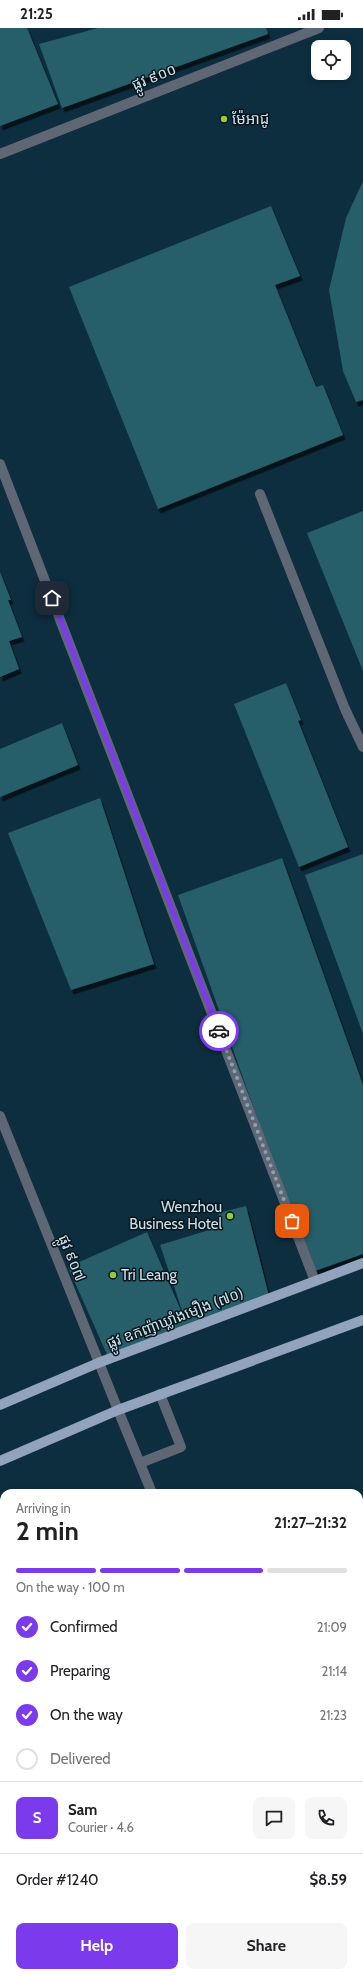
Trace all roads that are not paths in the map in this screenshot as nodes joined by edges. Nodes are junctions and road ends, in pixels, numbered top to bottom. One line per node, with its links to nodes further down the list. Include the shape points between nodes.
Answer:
1 (319, 28): 2 (street, ផ្លូវ ៩០០)
2 (0, 154)
3 (0, 464): 8 (street)
4 (260, 494): 5 (street, via 345,709)
5 (363, 747)
6 (0, 1116): 10 (street, ផ្លូវ ៩០៧)
7 (363, 1263): 8 (main road, ផ្លូវ ឧកញ៉ាឃ្លាំងមឿង (៧០))
8 (315, 1281): 10 (main road, ផ្លូវ ឧកញ៉ាឃ្លាំងមឿង (៧០))
9 (363, 1320): 11 (main road)
10 (98, 1363): 12 (main road, ផ្លូវ ឧកញ៉ាឃ្លាំងមឿង (៧០)); 13 (street, ផ្លូវ ៩០៧)
11 (160, 1394): 13 (main road); 15 (street, via 181,1447)
12 (0, 1405)
13 (118, 1410): 14 (main road); 15 (street, ផ្លូវ ៩០៧)
14 (0, 1461)
15 (140, 1463): 16 (street, ផ្លូវ ៩០៧)
16 (150, 1489)

